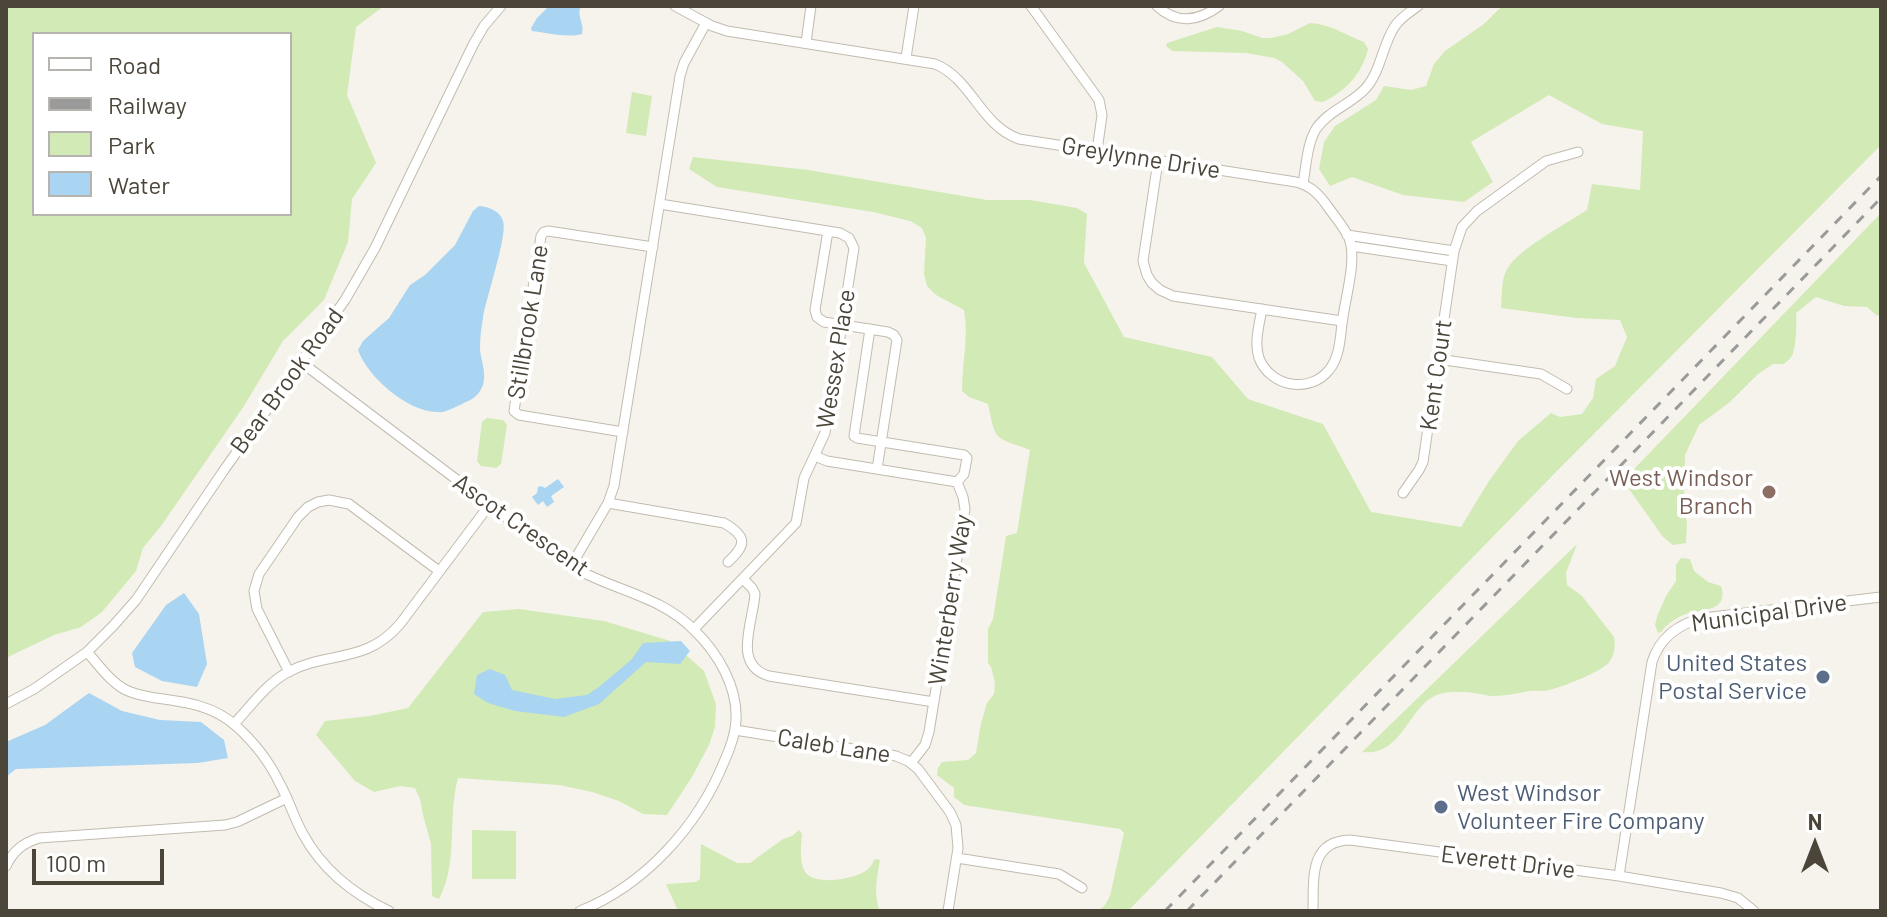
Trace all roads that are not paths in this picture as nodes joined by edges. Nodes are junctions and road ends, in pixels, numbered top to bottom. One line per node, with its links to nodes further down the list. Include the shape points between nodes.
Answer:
1 (501, 6): 26 (street, Bear Brook Road, via 473,45 375,248)
2 (675, 6): 9 (street, Greylynne Drive)
3 (811, 6): 10 (street)
4 (914, 6): 11 (street)
5 (1031, 6): 12 (street, via 1100,102)
6 (1157, 6): 7 (street, via 1185,20)
7 (1219, 6)
8 (1418, 6): 15 (street, via 1394,27 1367,86 1317,127)
9 (706, 23): 10 (street, Greylynne Drive); 16 (street, via 680,76)
10 (806, 43): 11 (street, Greylynne Drive)
11 (906, 58): 12 (street, Greylynne Drive, via 949,71 1008,135)
12 (1097, 151): 14 (street, Greylynne Drive)
13 (1578, 152): 20 (street, Kent Court, via 1547,160 1474,213 1462,227)
14 (1158, 161): 15 (street, Greylynne Drive); 21 (street, via 1143,254 1150,281 1173,296)
15 (1303, 184): 18 (street, via 1319,194)
16 (660, 204): 17 (street); 19 (street)
17 (828, 231): 23 (street, Wessex Place, via 846,235 854,247); 23 (street, via 815,312 820,321)
18 (1349, 240): 20 (street); 22 (street)
19 (653, 247): 28 (street); 28 (street, Stillbrook Lane, via 547,231 539,252 514,411)
20 (1453, 256): 25 (street, Kent Court)
21 (1262, 309): 22 (street); 22 (street, via 1260,359 1272,376 1290,384 1311,383 1328,371 1337,357)
22 (1342, 321)
23 (842, 325): 24 (street); 30 (street, Wessex Place, via 825,433)
24 (870, 329): 29 (street, via 891,333 897,341); 29 (street, via 854,435)
25 (1438, 359): 27 (street, via 1542,374); 33 (street, Kent Court, via 1422,464)
26 (301, 362): 35 (street, Ascot Crescent); 42 (street, Bear Brook Road, via 136,600)
27 (1567, 389)
28 (623, 432): 34 (street)
29 (881, 442): 31 (street); 32 (street, via 965,455 964,473)
30 (815, 456): 31 (street, Winterberry Way); 39 (street, Wessex Place, via 803,480 794,527)
31 (877, 469): 32 (street, Winterberry Way)
32 (957, 482): 44 (street, Winterberry Way, via 965,509)
33 (1403, 493)
34 (608, 503): 36 (street, via 724,523 743,542); 37 (street)
35 (490, 504): 37 (street, Ascot Crescent); 38 (street)
36 (728, 562)
37 (571, 566): 41 (street, Ascot Crescent, via 656,602)
38 (439, 571): 43 (street, via 380,643); 43 (street, via 349,504 325,500 308,507 259,574 254,591 257,609)
39 (743, 579): 41 (street, Wessex Place); 44 (street, via 755,596 747,650 759,672)
40 (1881, 597): 52 (street, Municipal Drive, via 1703,618 1668,634 1652,662)
41 (694, 629): 47 (street, Ascot Crescent, via 731,686)
42 (87, 652): 45 (street, Bear Brook Road); 46 (street, via 125,690 199,705)
43 (289, 672): 46 (street)
44 (934, 702): 48 (street, Winterberry Way, via 928,739)
45 (6, 704)
46 (234, 724): 49 (street, via 265,759)
47 (735, 730): 48 (street, Caleb Lane, via 894,755); 55 (street, Ascot Crescent, via 712,789 681,833 639,875)
48 (911, 763): 50 (street, Caleb Lane, via 953,818)
49 (287, 798): 51 (street, via 225,825 39,838 17,850); 54 (street, via 317,855)
50 (957, 858): 53 (street, via 1059,874); 57 (street, Caleb Lane)
51 (6, 866)
52 (1619, 876): 58 (street, Everett Drive, via 1342,840 1328,845 1316,861); 59 (street, Everett Drive, via 1721,893)
53 (1082, 888)
54 (368, 906): 56 (street)
55 (586, 910)
56 (389, 911)
57 (948, 911)
58 (1313, 911)
59 (1754, 911)

